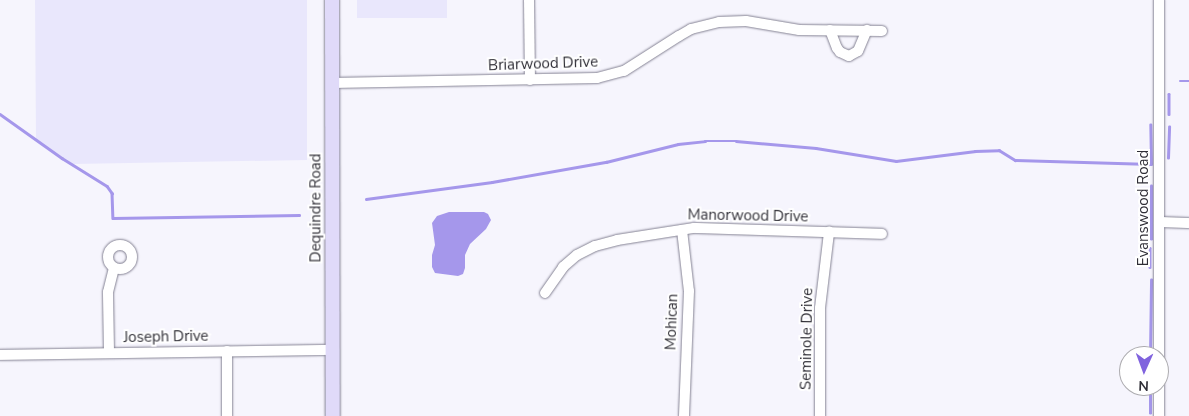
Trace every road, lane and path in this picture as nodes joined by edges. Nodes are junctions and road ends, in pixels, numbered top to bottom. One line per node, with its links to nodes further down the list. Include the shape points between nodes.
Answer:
1 (332, 0): 8 (main road, Dequindre Road)
2 (529, 0): 7 (street)
3 (1159, 0): 9 (street, Evanswood Road)
4 (830, 30): 5 (street, Briarwood Drive); 5 (street, via 837,48 849,56 858,51); 7 (street, Briarwood Drive, via 718,22 691,29 636,65 612,75)
5 (867, 30): 6 (street, Briarwood Drive)
6 (882, 30)
7 (530, 80): 8 (street, Briarwood Drive)
8 (332, 83): 16 (main road, Dequindre Road)
9 (1159, 222): 10 (street); 24 (street, Evanswood Road)
10 (1189, 222)
11 (682, 230): 12 (street, Manorwood Drive); 15 (street, Manorwood Drive, via 616,240 588,249 563,267); 22 (street, Mohican, via 689,291)
12 (829, 232): 13 (street, Manorwood Drive); 23 (street, Seminole Drive, via 820,308)
13 (882, 234)
14 (114, 268): 18 (street, via 108,292)
15 (545, 293)
16 (333, 350): 17 (street, Joseph Drive); 21 (main road, Dequindre Road)
17 (227, 351): 18 (street, Joseph Drive); 20 (street)
18 (109, 352): 19 (street, Joseph Drive)
19 (0, 355)
20 (227, 416)
21 (333, 416)
22 (684, 416)
23 (820, 416)
24 (1159, 416)

